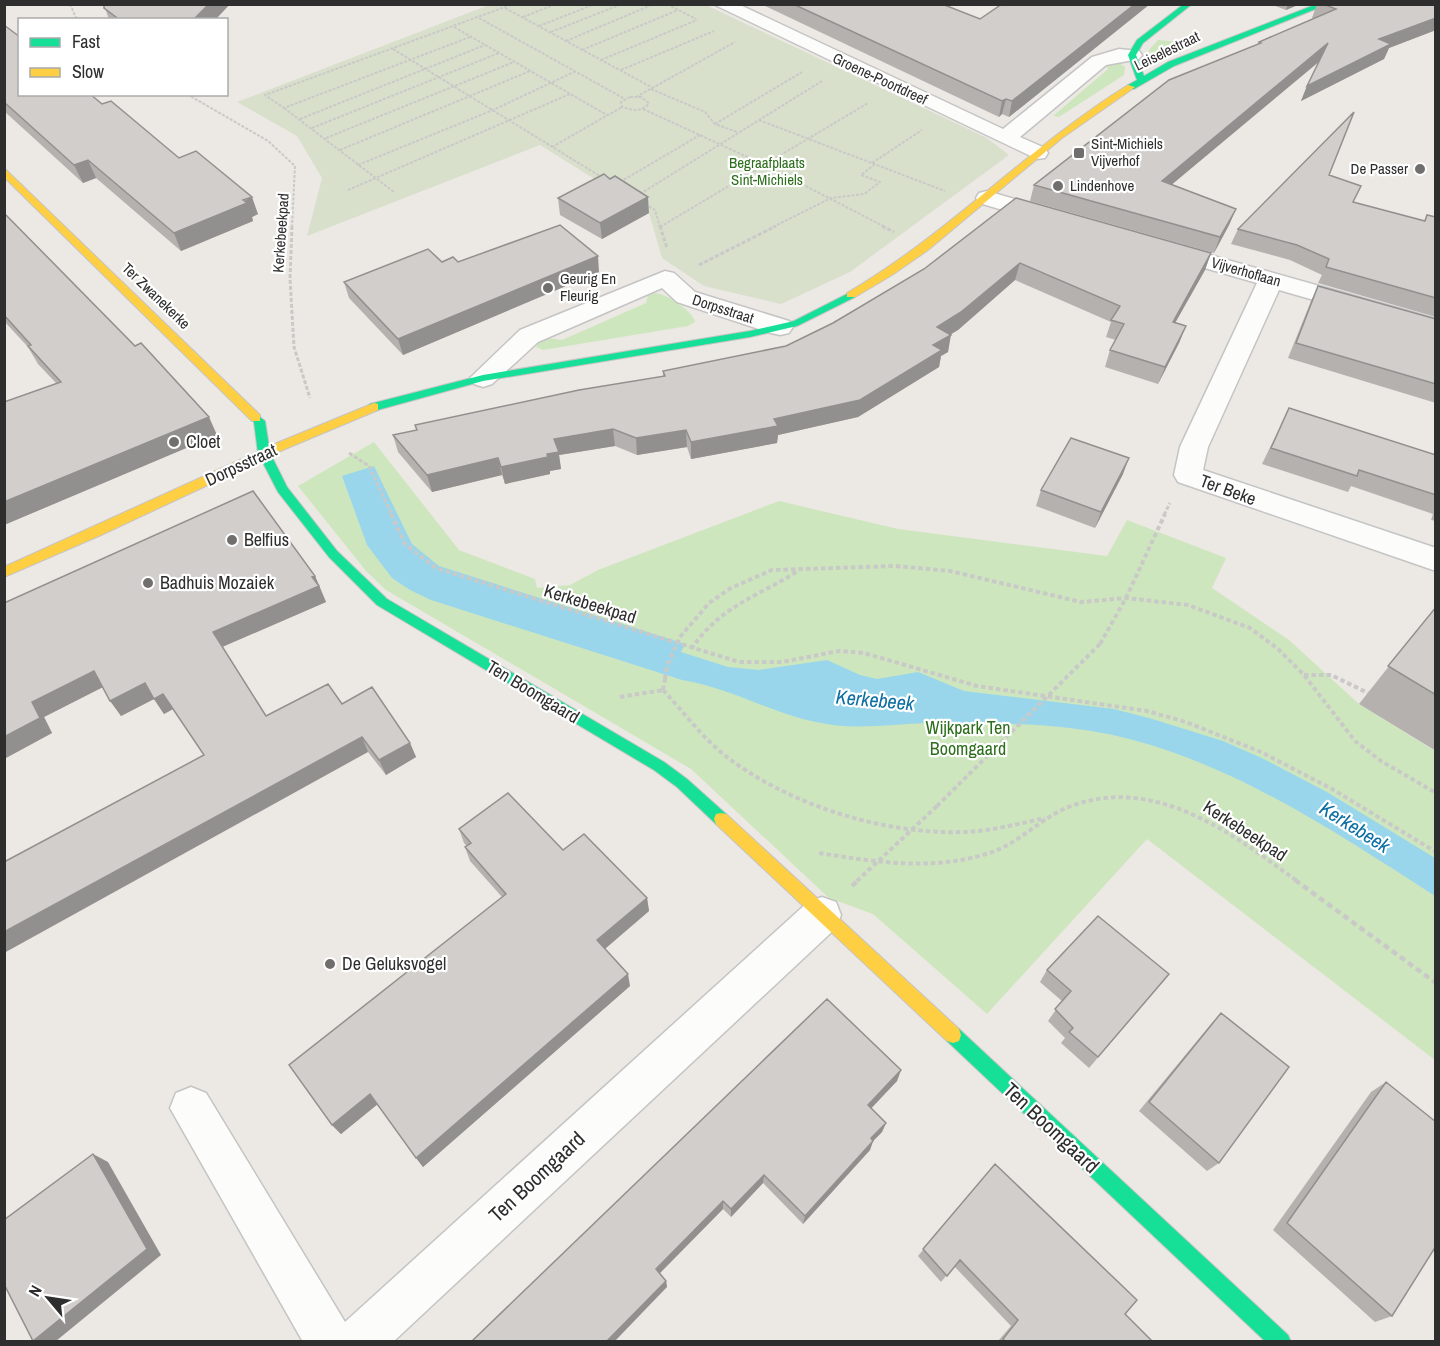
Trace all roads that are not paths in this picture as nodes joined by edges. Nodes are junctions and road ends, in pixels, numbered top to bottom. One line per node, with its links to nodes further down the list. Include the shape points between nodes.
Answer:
1 (722, 4): 6 (street, Groene-Poortdreef)
2 (1189, 4): 4 (street, via 1140,42)
3 (1324, 4): 5 (street, Leiselestraat, via 1171,64)
4 (1132, 55): 5 (street); 6 (street, via 1099,61)
5 (1142, 81): 7 (street, Leiselestraat, via 1112,97)
6 (1005, 138): 7 (street, Groene-Poortdreef)
7 (1037, 153): 9 (street, Dorpsstraat)
8 (4, 171): 16 (street, Ter Zwanekerke, via 259,421)
9 (987, 198): 10 (street); 13 (street, Dorpsstraat, via 888,276 797,323)
10 (1078, 224)
11 (1146, 244): 12 (street, Vijverhoflaan)
12 (1270, 280): 14 (street, Vijverhoflaan); 17 (street, Ter Beke, via 1194,447 1188,475)
13 (780, 327): 15 (street, Dorpsstraat); 15 (street, Dorpsstraat, via 686,297 665,279 529,336)
14 (1436, 327)
15 (483, 378): 16 (street, Dorpsstraat, via 378,406 319,428)
16 (264, 455): 18 (street, Dorpsstraat); 19 (street, Ten Boomgaard, via 287,496 358,583 382,602 659,766)
17 (1436, 560)
18 (4, 572)
19 (822, 915): 22 (street, Ten Boomgaard); 23 (street, Ten Boomgaard)
20 (191, 1108): 21 (street)
21 (330, 1341)
22 (358, 1341)
23 (1281, 1341)

